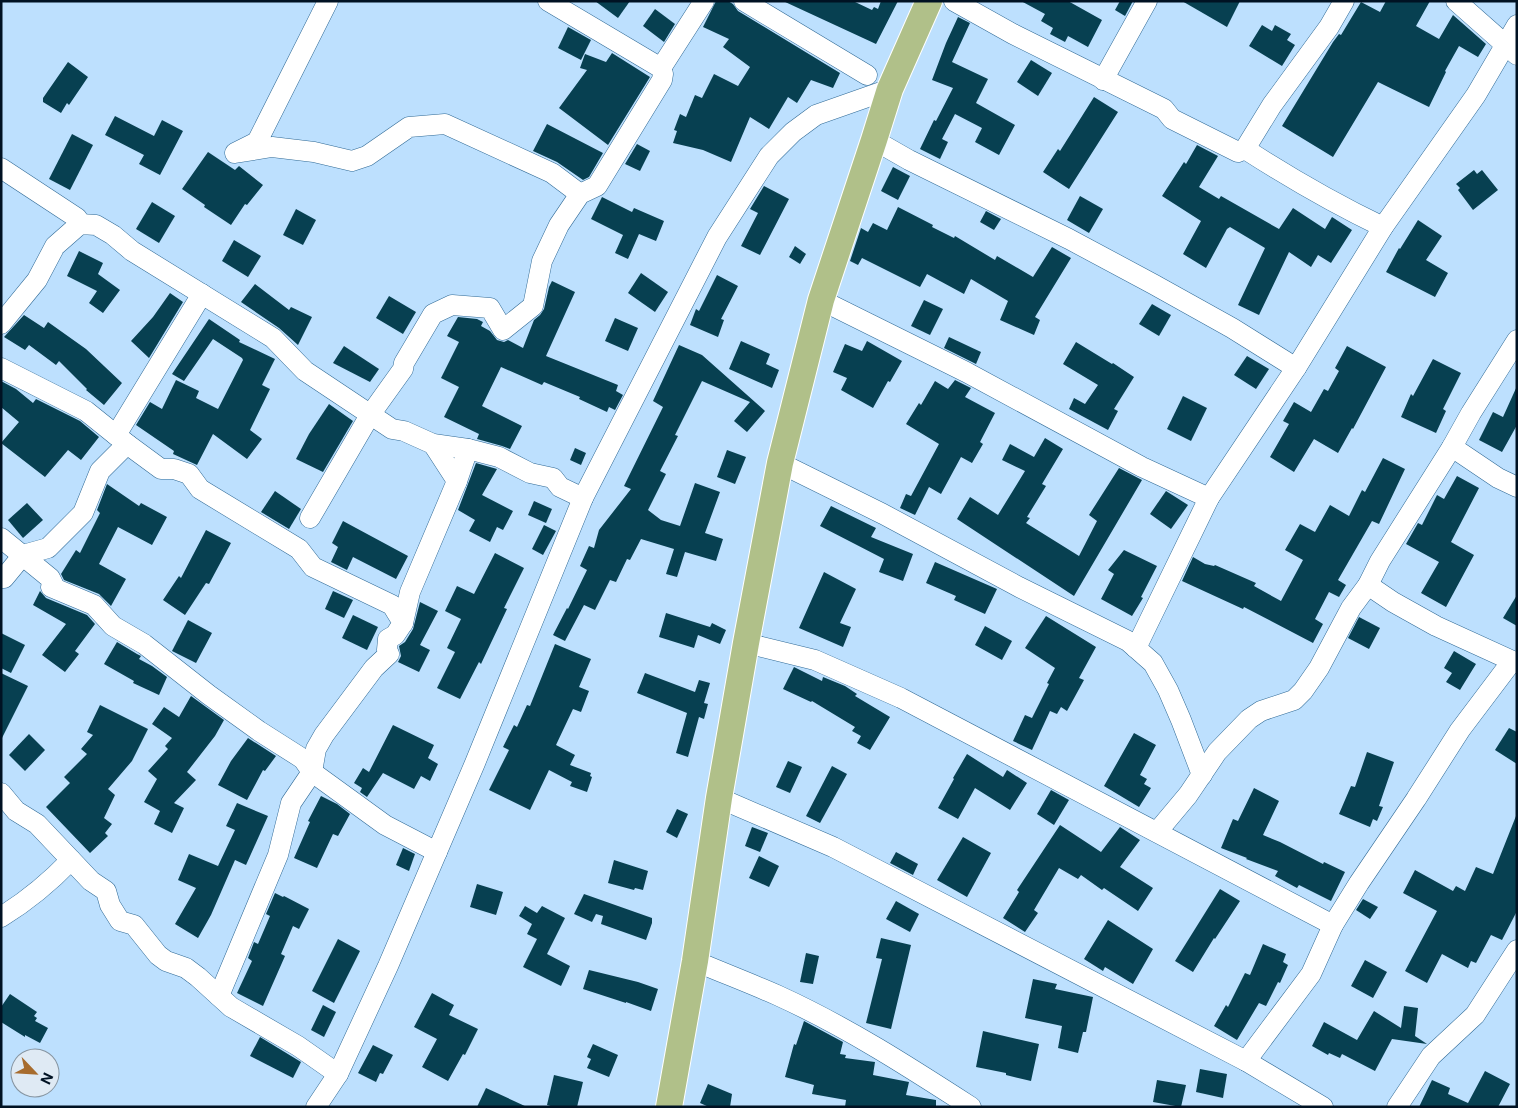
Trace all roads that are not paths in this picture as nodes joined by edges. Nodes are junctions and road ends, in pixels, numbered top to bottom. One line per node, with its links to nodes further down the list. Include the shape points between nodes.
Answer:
1 (328, 1): 19 (street, via 257,142 235,153 272,147 352,161 368,156 409,127 445,124 552,173)
2 (548, 1): 12 (street)
3 (704, 1): 12 (street)
4 (744, 1): 13 (street)
5 (929, 1): 15 (main road)
6 (954, 1): 14 (street)
7 (1147, 1): 14 (street)
8 (1344, 1): 17 (street)
9 (1456, 1): 11 (street)
10 (1517, 25): 11 (street)
11 (1511, 50): 21 (street)
12 (661, 68): 19 (street, via 662,80 597,186)
13 (867, 75)
14 (1103, 80): 17 (street, via 1164,109 1172,120 1238,152)
15 (890, 89): 16 (main road); 36 (street, via 816,115 769,156 717,237)
16 (874, 140): 23 (main road); 27 (street, via 1153,284)
17 (1245, 149): 21 (street, via 1305,187)
18 (1, 168): 20 (street, via 77,218)
19 (580, 194): 28 (street, via 559,225 542,261 533,306 503,330 490,308 452,305 433,314 403,369)
20 (80, 224): 22 (street, via 96,225); 24 (street, via 55,246 37,280)
21 (1383, 227): 27 (street)
22 (202, 294): 28 (street, via 272,338 305,371); 29 (street)
23 (821, 300): 33 (main road); 37 (street, via 966,372 1142,467)
24 (1, 324)
25 (1517, 340): 31 (street)
26 (1, 368): 29 (street, via 86,411)
27 (1296, 368): 37 (street)
28 (370, 415): 30 (street, via 392,429); 38 (street)
29 (122, 440): 40 (street, via 100,471 83,513 48,548); 44 (street, via 162,469 189,474 200,490 299,549 313,567)
30 (433, 444): 32 (street); 34 (street)
31 (1452, 448): 35 (street); 42 (street)
32 (468, 449): 34 (street); 36 (street, via 499,457 530,473 553,478 560,487)
33 (780, 463): 46 (main road); 47 (street, via 1128,641)
34 (457, 481): 43 (street)
35 (1517, 487)
36 (582, 498): 54 (street)
37 (1209, 498): 47 (street)
38 (310, 518)
39 (1, 538): 40 (street)
40 (23, 555): 41 (street); 49 (street, via 50,578 51,587 94,605 113,626 144,644 209,695 303,759)
41 (1, 578)
42 (1368, 585): 48 (street, via 1436,626); 50 (street, via 1303,691 1294,700 1249,719 1217,752)
43 (410, 592): 44 (street); 45 (street)
44 (392, 605): 45 (street)
45 (403, 623): 49 (street, via 388,640 389,654 374,668 324,735 316,749)
46 (746, 643): 52 (main road); 53 (street, via 815,660 901,698)
47 (1136, 648): 50 (street, via 1153,663 1168,690)
48 (1514, 662): 57 (street, via 1460,730)
49 (312, 772): 54 (street, via 385,825); 60 (street, via 291,804 278,855)
50 (1202, 775): 53 (street)
51 (1, 793): 55 (street, via 16,812 37,824)
52 (719, 798): 59 (main road); 61 (street, via 832,848)
53 (1157, 832): 57 (street)
54 (437, 852): 62 (street)
55 (71, 860): 56 (street, via 20,906); 60 (street, via 90,881 106,891 120,921 134,925 166,961 186,968)
56 (1, 917)
57 (1334, 925): 61 (street, via 1311,974)
58 (1517, 950): 67 (street, via 1475,1016 1431,1056)
59 (695, 961): 64 (main road); 65 (street, via 842,1028)
60 (219, 996): 62 (street, via 230,1007 298,1046)
61 (1246, 1061): 66 (street)
62 (338, 1074): 63 (street)
63 (316, 1107)
64 (669, 1107)
65 (970, 1107)
66 (1323, 1107)
67 (1397, 1107)

